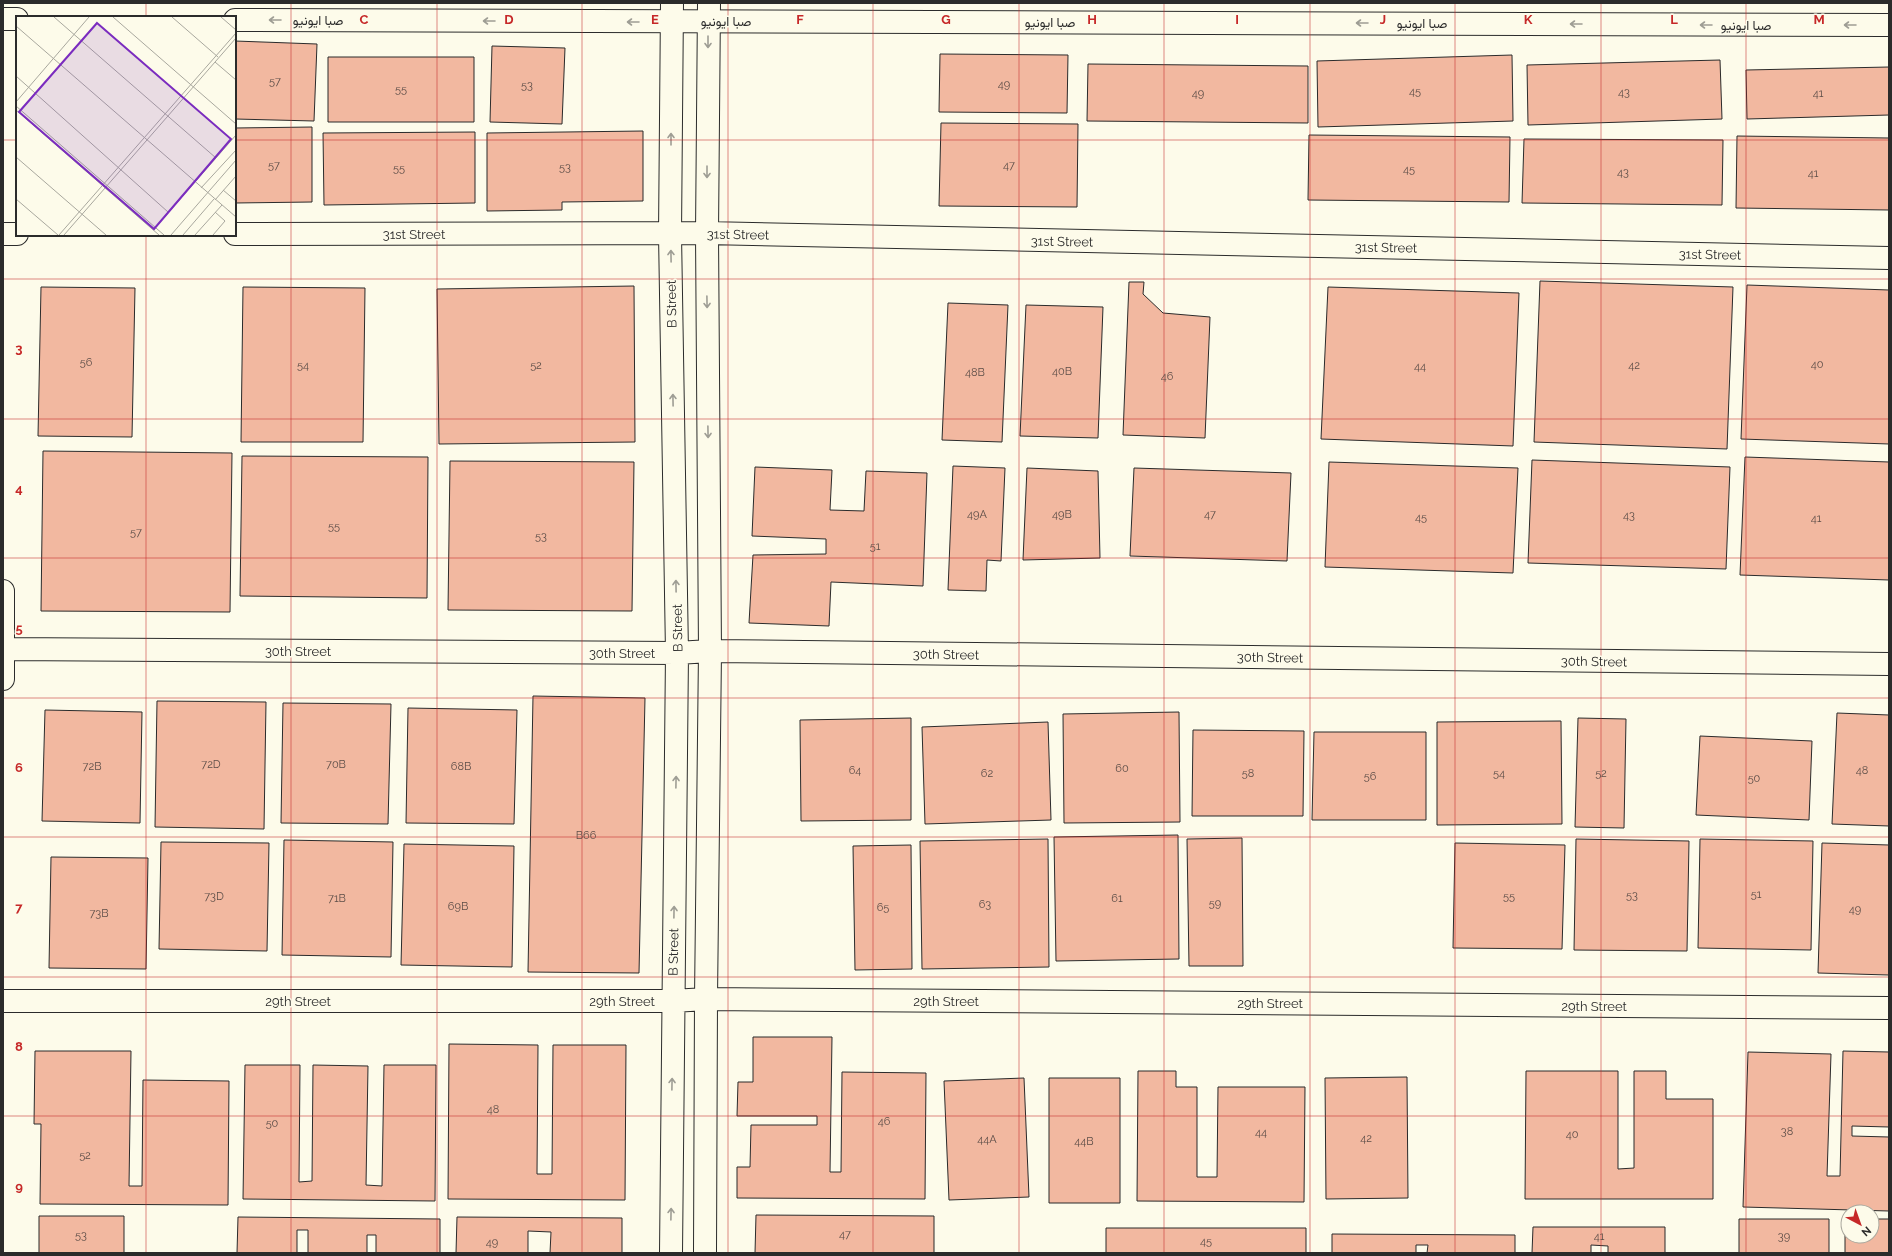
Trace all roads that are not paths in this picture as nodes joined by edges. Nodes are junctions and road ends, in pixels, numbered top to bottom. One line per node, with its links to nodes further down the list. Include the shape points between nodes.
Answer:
1 (672, 12): 2 (street, صبا ایونیو); 5 (street, صبا ایونیو, one-way to 5); 11 (street, B Street, one-way to 1)
2 (708, 12): 6 (street, صبا ایونیو, one-way to 2); 7 (street, one-way to 7)
3 (3, 19): 4 (street)
4 (16, 19)
5 (236, 20)
6 (1889, 25)
7 (707, 233): 11 (street, 31st Street); 12 (street, 31st Street); 15 (street, one-way to 15)
8 (3, 234): 9 (street)
9 (16, 234)
10 (236, 234): 11 (street, 31st Street)
11 (670, 234): 16 (street, B Street, one-way to 11)
12 (1889, 258)
13 (3, 591): 14 (street)
14 (3, 649): 16 (street, 30th Street); 18 (street)
15 (710, 651): 16 (street, 30th Street); 17 (street, 30th Street); 19 (street)
16 (677, 653): 21 (street, B Street, one-way to 16)
17 (1889, 664)
18 (3, 679)
19 (706, 999): 21 (street, 29th Street); 22 (street, 29th Street); 24 (street)
20 (3, 1001): 21 (street, 29th Street)
21 (673, 1001): 23 (street, B Street, one-way to 21)
22 (1889, 1008)
23 (671, 1253)
24 (705, 1253)

